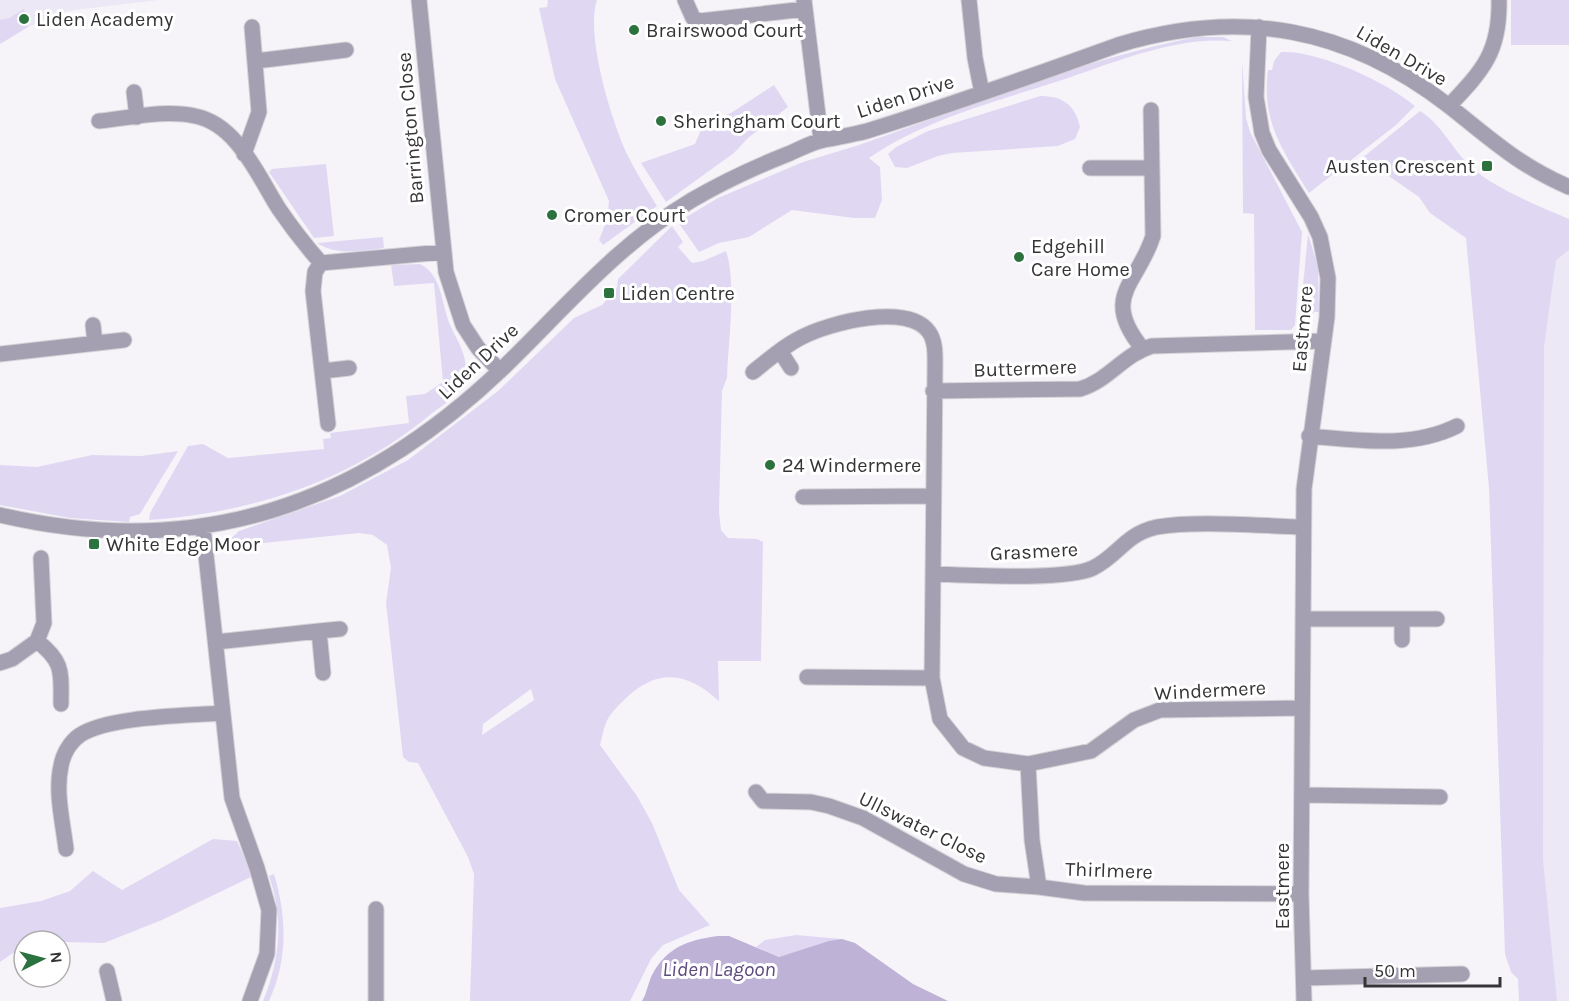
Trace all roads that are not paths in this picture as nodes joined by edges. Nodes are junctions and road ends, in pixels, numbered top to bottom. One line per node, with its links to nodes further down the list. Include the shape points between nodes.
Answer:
1 (419, 0): 21 (street, Barrington Close)
2 (685, 0): 5 (street, via 693,18 700,21)
3 (969, 0): 11 (street)
4 (1499, 0): 12 (street, via 1498,29 1491,55)
5 (805, 5): 16 (street)
6 (252, 27): 9 (street)
7 (1259, 27): 11 (street, Liden Drive, via 1196,28 1144,37); 12 (street, Liden Drive, via 1321,37 1353,48 1414,81); 25 (street, Eastmere, via 1258,115 1269,150 1304,201 1320,237 1328,278)
8 (346, 50): 9 (street)
9 (256, 61): 17 (street, via 259,112)
10 (134, 92): 14 (street)
11 (982, 93): 16 (street, Liden Drive, via 867,131)
12 (1449, 106): 20 (street, Liden Drive, via 1519,163)
13 (1151, 110): 19 (street)
14 (137, 117): 15 (street); 17 (street, via 196,116 229,134)
15 (99, 122)
16 (821, 140): 33 (street, Liden Drive, via 737,176 652,227 589,281)
17 (244, 154): 22 (street)
18 (1090, 168): 19 (street)
19 (1152, 168): 27 (street, via 1153,236 1126,287 1122,309 1129,332)
20 (1569, 187)
21 (443, 252): 22 (street); 33 (street, Barrington Close, via 463,325)
22 (321, 263): 32 (street, via 315,272 313,291)
23 (93, 325): 26 (street)
24 (124, 340): 26 (street)
25 (1324, 341): 27 (street, Buttermere, via 1161,344); 38 (street, Eastmere)
26 (95, 343): 29 (street)
27 (1142, 348): 35 (street, Buttermere, via 1094,384 1080,389)
28 (780, 351): 31 (street); 34 (street, Windermere); 35 (street, Windermere, via 818,330 849,321 910,319 921,324 933,341)
29 (0, 354)
30 (349, 368): 32 (street)
31 (791, 368)
32 (323, 371): 36 (street)
33 (500, 371): 42 (street, Liden Drive, via 425,435 367,471 282,507)
34 (753, 372)
35 (933, 391): 39 (street, Windermere)
36 (328, 424)
37 (1456, 426): 38 (street, via 1430,436 1388,441)
38 (1309, 436): 43 (street, Eastmere)
39 (932, 496): 40 (street); 45 (street, Windermere)
40 (803, 497)
41 (0, 515): 42 (street, Liden Drive, via 68,528)
42 (203, 527): 53 (street)
43 (1303, 527): 45 (street, Grasmere, via 1160,527 1132,535 1106,560 1086,570 1030,575); 46 (street, Eastmere)
44 (41, 558): 52 (street, via 44,623)
45 (933, 574): 57 (street, Windermere)
46 (1304, 619): 47 (street); 59 (street, Eastmere)
47 (1402, 619): 48 (street); 51 (street)
48 (1437, 619)
49 (340, 629): 50 (street)
50 (319, 632): 53 (street); 55 (street)
51 (1402, 640)
52 (36, 641): 54 (street); 58 (street, via 54,654 58,662)
53 (216, 642): 60 (street)
54 (0, 663)
55 (323, 673)
56 (807, 678): 57 (street)
57 (932, 678): 61 (street, Windermere, via 940,719 963,748 984,758)
58 (61, 704)
59 (1302, 708): 61 (street, Windermere, via 1160,710 1134,720 1091,751); 63 (street, Eastmere)
60 (222, 713): 65 (street, via 120,722 88,731 73,741 63,758 60,775); 73 (street, via 232,798 269,910 267,954)
61 (1028, 764): 66 (street, Thirlmere)
62 (756, 792): 66 (street, Ullswater Close, via 764,801 811,802 863,818 964,874 996,884)
63 (1304, 795): 64 (street); 67 (street, Eastmere)
64 (1440, 796)
65 (66, 849)
66 (1039, 887): 67 (street, Thirlmere, via 1084,892)
67 (1301, 894): 71 (street, Eastmere)
68 (376, 909): 74 (street)
69 (107, 971): 72 (street)
70 (1462, 974): 71 (street)
71 (1304, 978): 75 (street, Eastmere)
72 (114, 1001)
73 (250, 1001)
74 (376, 1001)
75 (1304, 1001)

